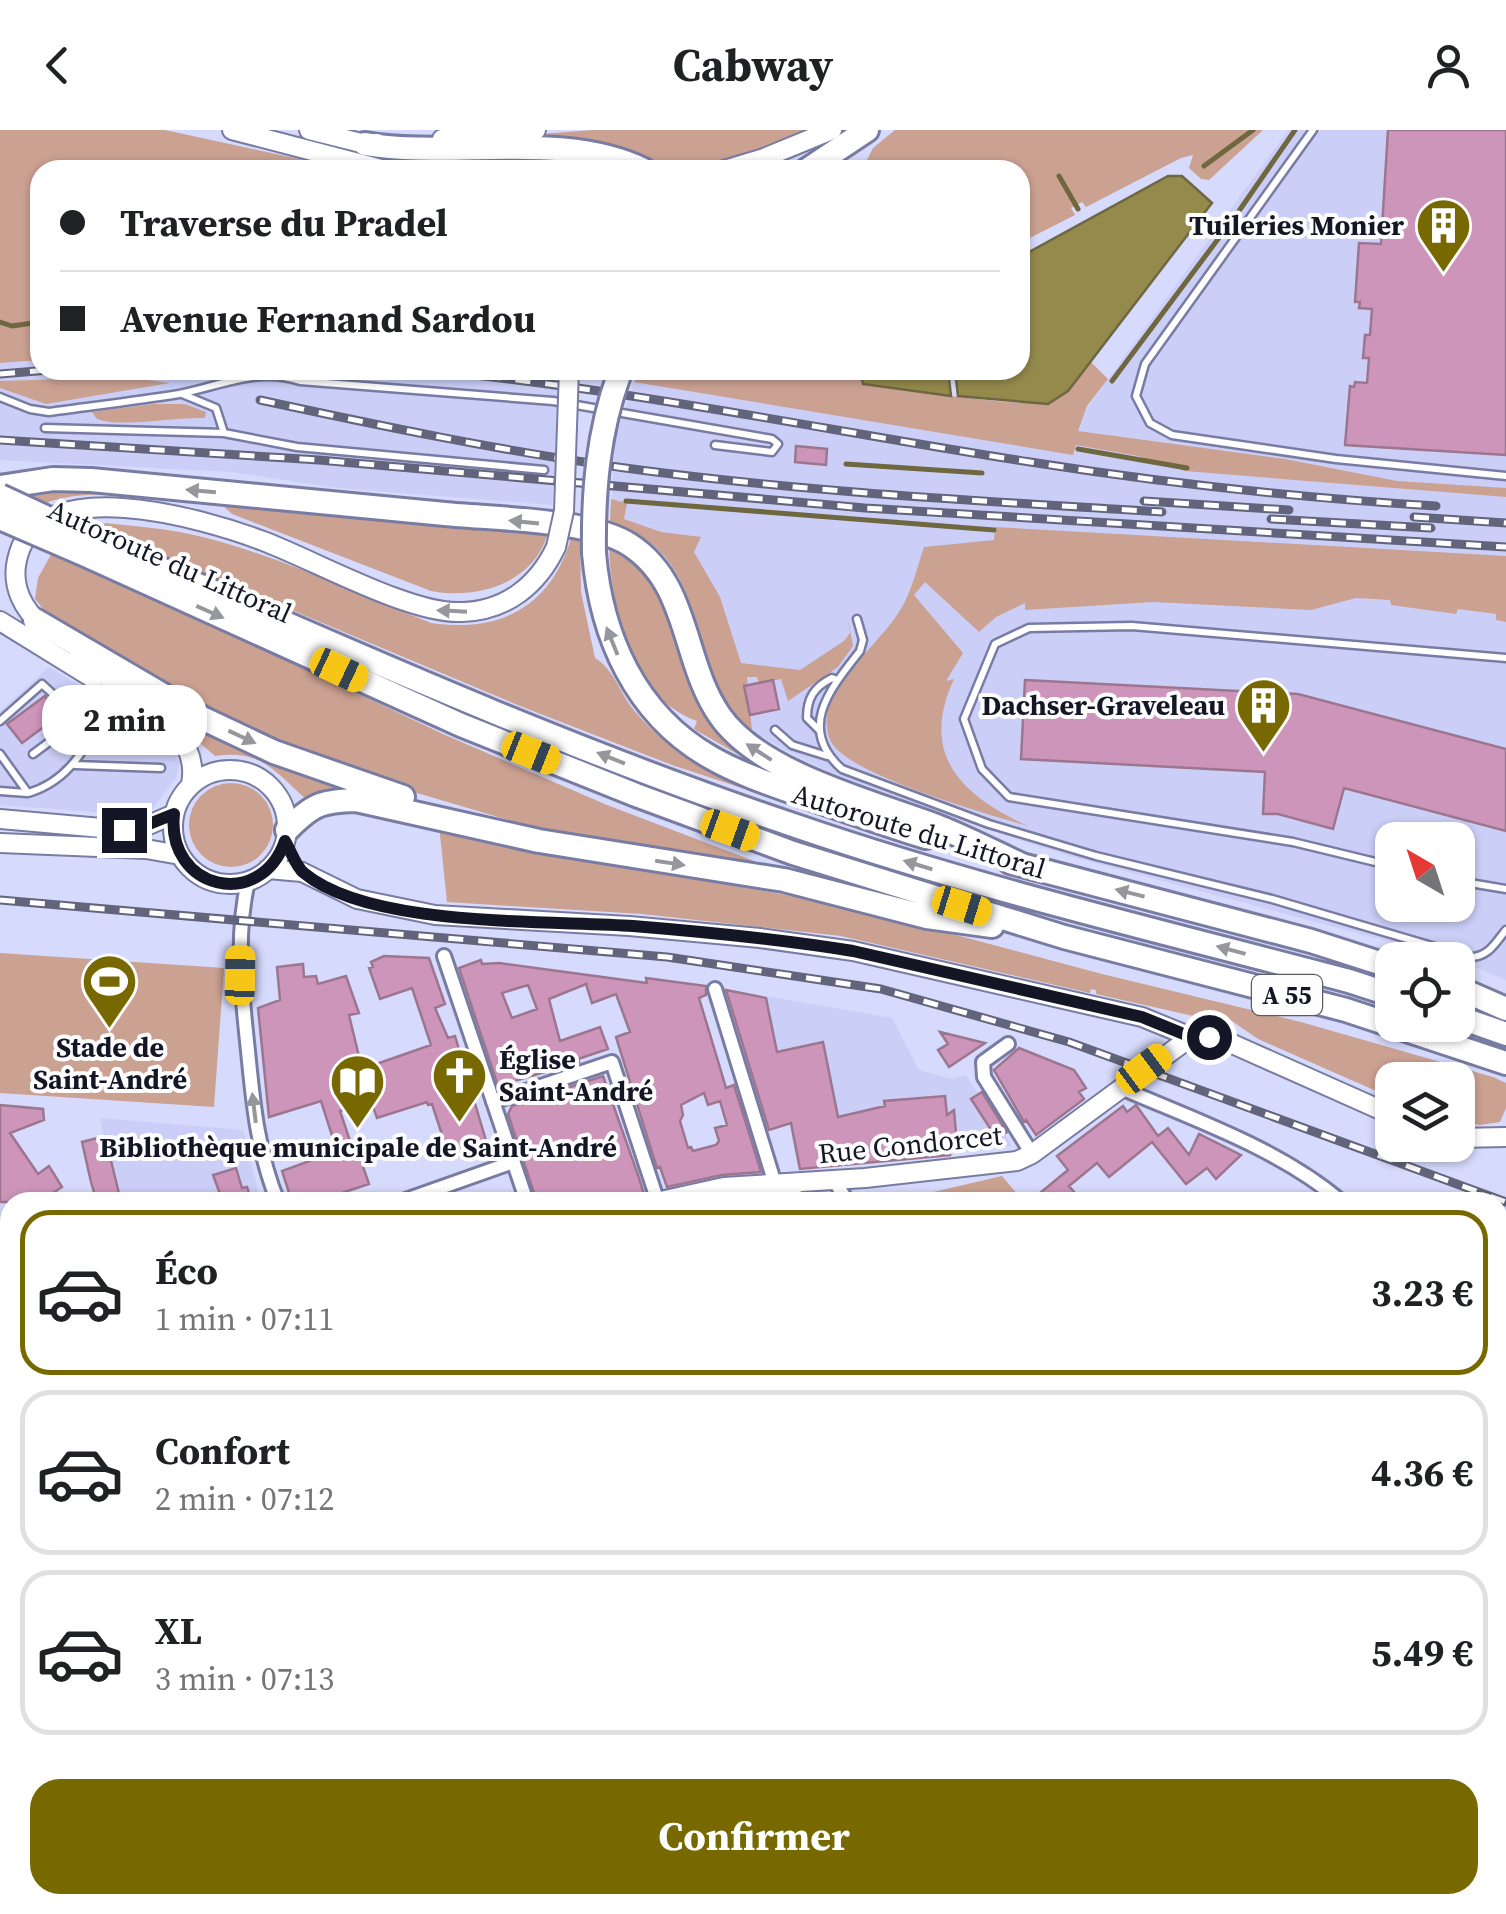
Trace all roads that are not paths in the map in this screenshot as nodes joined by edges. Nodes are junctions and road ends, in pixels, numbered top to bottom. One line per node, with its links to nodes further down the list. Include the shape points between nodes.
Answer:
1 (232, 130): 8 (main road)
2 (309, 130): 7 (main road)
3 (536, 130): 7 (main road)
4 (832, 130): 10 (main road)
5 (867, 130): 11 (highway)
6 (1313, 130): 22 (lane, via 1144,364 1136,396 1150,423 1172,435 1245,446)
7 (356, 138): 9 (highway, via 398,149 527,148)
8 (347, 160)
9 (622, 160)
10 (757, 160)
11 (822, 160)
12 (235, 380): 16 (lane)
13 (297, 380): 20 (lane, via 553,401 778,444 772,452)
14 (569, 380): 28 (main road, one-way to 28, bridge, via 564,511 556,546 541,575 513,598 481,610 440,612 260,540 182,518 82,508 39,524 21,546 17,589)
15 (619, 380): 52 (highway, one-way to 15, bridge, via 753,778 681,737 643,699 624,670 601,607 594,553 602,434)
16 (181, 393): 17 (lane, via 49,412); 19 (lane, via 216,408)
17 (0, 397)
18 (45, 428): 19 (lane)
19 (224, 433): 21 (lane, via 297,447)
20 (715, 445)
21 (544, 470)
22 (1506, 476)
23 (0, 487): 52 (highway, one-way to 23, via 790,771 749,747 705,690 663,578 650,560 616,537 537,523 92,480)
24 (0, 496): 26 (highway, Autoroute du Littoral / A 55, bridge)
25 (0, 518): 26 (highway, Autoroute du Littoral / A 55, bridge)
26 (93, 549): 59 (highway, Autoroute du Littoral / A 55, one-way to 59, via 460,725 636,796); 63 (highway, Autoroute du Littoral / A 55, one-way to 26, via 794,826)
27 (857, 619): 31 (lane, via 860,651)
28 (35, 620): 33 (main road); 48 (highway, one-way to 48, via 274,752)
29 (0, 621): 32 (main road)
30 (1506, 658): 51 (lane, via 1132,626 1028,628 994,644 964,719 982,770 1008,797 1292,842)
31 (837, 680): 36 (lane, via 821,706); 36 (lane, via 818,684 807,703 807,718)
32 (113, 689): 33 (main road); 40 (lane)
33 (141, 705): 42 (main road, via 190,750)
34 (0, 721): 38 (lane, via 42,684 69,709 72,726)
35 (775, 730): 39 (lane, via 792,745)
36 (820, 731): 39 (lane)
37 (0, 754): 44 (lane)
38 (33, 754)
39 (828, 757): 58 (lane, via 842,769 989,824 1469,957 1488,952)
40 (75, 765): 41 (lane); 44 (lane)
41 (161, 768)
42 (191, 784): 45 (main road); 47 (main road, via 226,770 263,780 285,811)
43 (0, 791): 44 (lane)
44 (28, 793)
45 (174, 814): 46 (main road, via 124,830); 50 (main road)
46 (0, 819)
47 (286, 835): 48 (highway, via 307,810 325,801 356,800); 53 (main road); 54 (main road)
48 (540, 840): 59 (highway, one-way to 59, via 784,880 927,916)
49 (0, 843): 50 (main road)
50 (180, 855): 55 (main road, via 202,877)
51 (1375, 862)
52 (1022, 865): 61 (highway, one-way to 52)
53 (268, 869): 54 (main road); 55 (main road)
54 (302, 872): 68 (main road, via 357,899 418,912 853,951 1142,1017)
55 (248, 881): 80 (street, one-way to 55, via 255,1119 240,975)
56 (1475, 883): 57 (lane)
57 (1506, 888)
58 (1506, 930)
59 (1064, 937): 70 (highway, Autoroute du Littoral / A 55, via 1346,1010)
60 (444, 956): 72 (street)
61 (1375, 962)
62 (716, 989): 79 (street)
63 (1375, 990)
64 (1475, 995): 65 (highway)
65 (1506, 1009)
66 (1475, 1023): 67 (highway)
67 (1506, 1034)
68 (1191, 1037): 71 (main road, Rue Condorcet); 73 (main road, via 1228,1042)
69 (1008, 1044): 76 (street, via 983,1062 984,1077)
70 (1506, 1063)
71 (1120, 1088): 76 (main road, Rue Condorcet); 87 (street, via 1265,1152)
72 (493, 1102): 77 (street); 83 (street, via 612,1062)
73 (1375, 1107)
74 (1506, 1137): 75 (main road)
75 (1475, 1139)
76 (1032, 1154): 78 (main road, Rue Condorcet, via 997,1166)
77 (513, 1162): 81 (street); 82 (street)
78 (832, 1180): 79 (main road, Rue Condorcet); 86 (street)
79 (781, 1183): 84 (main road, Rue Condorcet); 85 (street)
80 (274, 1192)
81 (428, 1192)
82 (523, 1192)
83 (654, 1192)
84 (702, 1192)
85 (790, 1192)
86 (841, 1192)
87 (1330, 1192)

